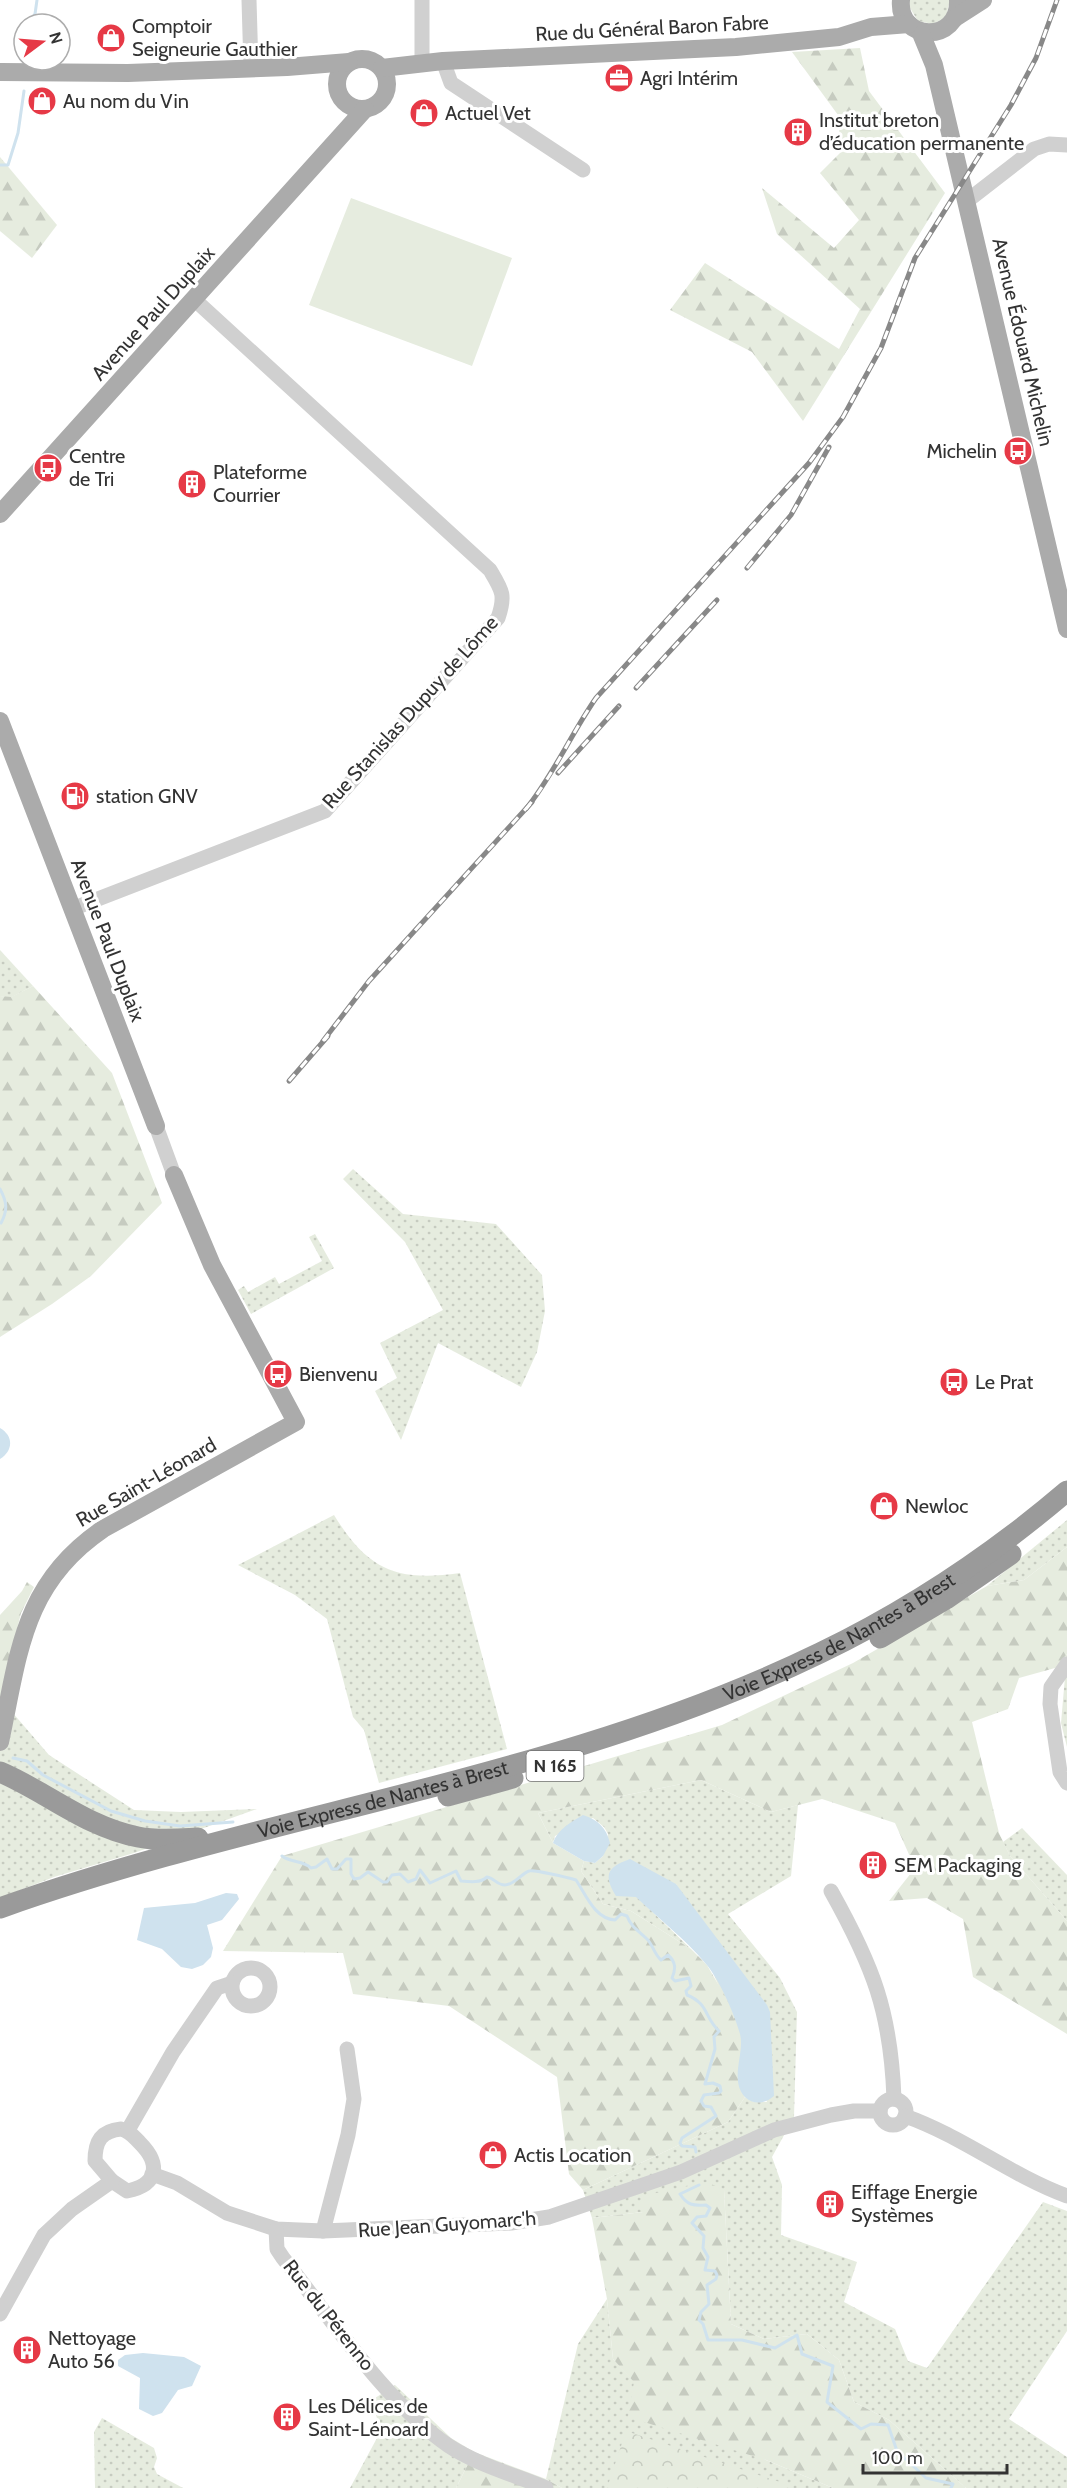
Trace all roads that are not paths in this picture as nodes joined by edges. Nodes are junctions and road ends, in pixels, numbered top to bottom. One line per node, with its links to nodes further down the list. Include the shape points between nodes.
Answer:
1 (249, 0): 13 (street)
2 (422, 0): 10 (street)
3 (983, 0): 5 (main road)
4 (901, 2): 6 (main road, Rue du Général Baron Fabre); 7 (main road, Avenue Édouard Michelin, via 902,12)
5 (957, 9): 8 (main road)
6 (871, 27): 7 (main road, Rue du Général Baron Fabre); 10 (main road, Rue du Général Baron Fabre, via 839,38 736,47)
7 (915, 28): 8 (main road, Rue du Général Baron Fabre); 11 (main road, Avenue Édouard Michelin)
8 (940, 31): 11 (main road, Avenue Édouard Michelin)
9 (349, 62): 12 (main road); 14 (main road, via 370,59); 16 (main road, via 339,72)
10 (433, 62): 14 (main road, Rue du Général Baron Fabre); 17 (main road, Rue du Général Baron Fabre); 22 (street, via 451,83)
11 (934, 65): 23 (main road, Avenue Édouard Michelin)
12 (287, 67): 13 (main road); 16 (main road, via 322,73)
13 (251, 68): 15 (main road, via 128,73)
14 (382, 68): 17 (main road)
15 (0, 72)
16 (336, 85): 18 (main road)
17 (387, 90): 19 (main road, via 379,103)
18 (345, 102): 19 (main road); 20 (main road)
19 (365, 109): 20 (main road, Avenue Paul Duplaix)
20 (338, 140): 24 (main road, Avenue Paul Duplaix)
21 (1067, 145): 23 (street, via 1049,144 1034,149)
22 (583, 170)
23 (967, 201): 26 (main road, Avenue Édouard Michelin)
24 (195, 300): 25 (main road, Avenue Paul Duplaix); 28 (street, Rue Stanislas Dupuy de Lôme, via 490,570 502,589 504,602 498,618 325,811)
25 (0, 514)
26 (1067, 629)
27 (0, 721): 28 (main road, Avenue Paul Duplaix)
28 (72, 909): 29 (main road, Avenue Paul Duplaix)
29 (156, 1126): 30 (street, Avenue Paul Duplaix)
30 (174, 1175): 34 (main road, Rue Saint-Léonard, via 212,1265 296,1422 103,1529 65,1559 34,1606 24,1633)
31 (1067, 1491): 37 (highway, Voie Express de Nantes à Brest / N 165, via 1005,1541 938,1587 849,1638 762,1679 645,1723 555,1751)
32 (1067, 1510): 40 (highway, Voie Express de Nantes à Brest / N 165, via 981,1576 907,1624 816,1671 714,1713 545,1769 130,1881)
33 (1067, 1664): 36 (street, via 1052,1687 1050,1704 1060,1772)
34 (0, 1742)
35 (0, 1772): 37 (highway, via 116,1832 139,1838)
36 (1067, 1783)
37 (222, 1840): 39 (highway, Voie Express de Nantes à Brest / N 165)
38 (831, 1891): 43 (street, via 875,1979 890,2037)
39 (0, 1908)
40 (0, 1923)
41 (232, 1983): 46 (street, via 217,1988 173,2052)
42 (347, 2049): 51 (street, via 354,2099)
43 (894, 2099): 44 (street, via 883,2104); 45 (street, via 904,2105)
44 (880, 2111): 45 (street, via 882,2119 893,2125); 51 (street, Rue Jean Guyomarc'h, via 831,2115 774,2130 689,2169 529,2222)
45 (905, 2116): 49 (street, via 933,2126 987,2158)
46 (128, 2130): 47 (street, via 152,2156); 48 (street, via 106,2133 97,2141 95,2161)
47 (152, 2174): 48 (street, via 142,2187 127,2191); 50 (street, Rue Jean Guyomarc'h, via 177,2183 227,2213)
48 (112, 2181): 52 (street, via 44,2235)
49 (1067, 2196)
50 (276, 2229): 51 (street, Rue Jean Guyomarc'h); 53 (street, Rue du Pérenno, via 277,2249 283,2258 405,2408 456,2450)
51 (323, 2231)
52 (0, 2314)
53 (546, 2488)

